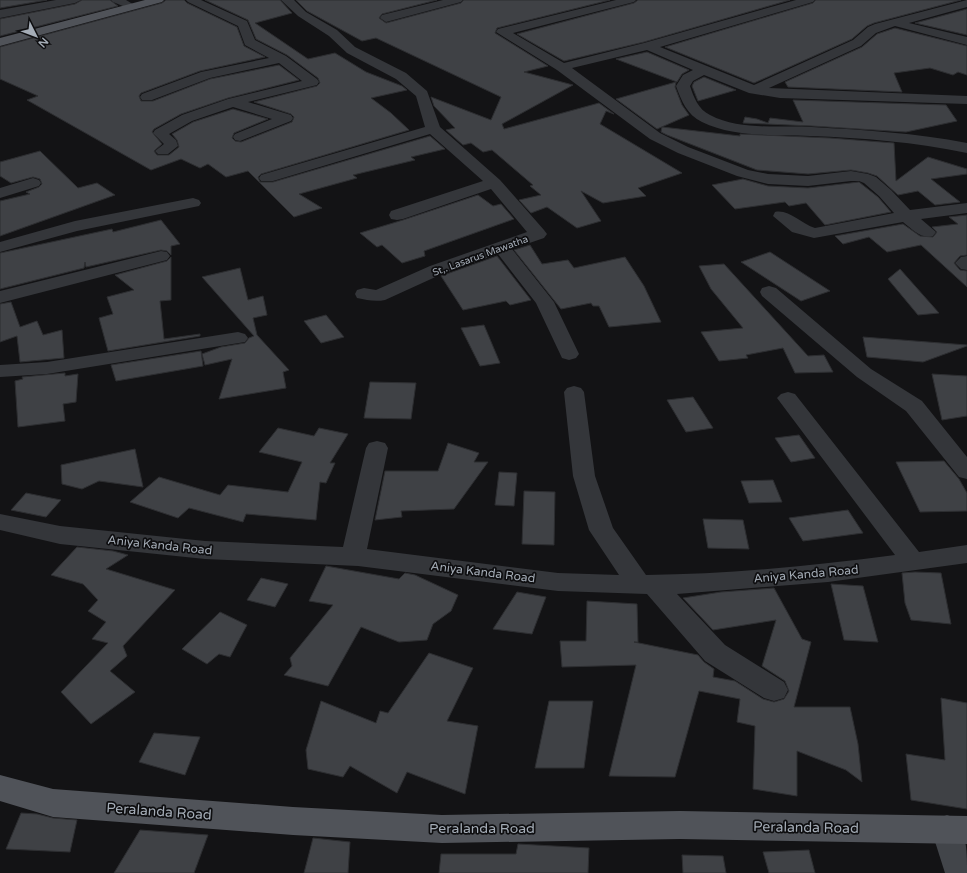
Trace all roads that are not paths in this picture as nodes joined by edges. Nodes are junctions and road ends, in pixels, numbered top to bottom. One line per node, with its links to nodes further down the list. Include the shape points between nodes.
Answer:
1 (75, 0): 11 (street)
2 (117, 0): 10 (street)
3 (158, 0): 10 (main road)
4 (192, 0): 17 (street, via 242,24 249,42)
5 (287, 0): 24 (street, via 302,14 333,33 351,50 401,76 422,94)
6 (457, 0): 12 (street)
7 (630, 0): 18 (street, via 502,32)
8 (809, 0): 16 (street)
9 (965, 5): 13 (street)
10 (130, 6): 15 (main road)
11 (0, 14)
12 (386, 18)
13 (895, 23): 14 (street); 20 (street, via 879,26 857,43)
14 (967, 41)
15 (0, 42)
16 (648, 46): 18 (street); 19 (street)
17 (281, 60): 21 (street, via 206,75); 23 (street, via 312,82)
18 (562, 67): 36 (street, via 655,136 690,153 742,173 768,179 808,181 862,177 885,192)
19 (703, 70): 20 (street); 26 (street, via 688,78 683,86 687,98 692,109 705,119 726,127 936,141)
20 (754, 90): 22 (street, via 780,94)
21 (147, 96)
22 (967, 100)
23 (233, 102): 25 (street, via 286,118); 27 (street, via 187,118 164,130 160,133 172,143)
24 (433, 129): 28 (street); 30 (street, St,. Lasarus Mawatha)
25 (240, 137)
26 (967, 148)
27 (163, 151)
28 (267, 178)
29 (33, 183): 31 (street)
30 (494, 183): 34 (street); 39 (street, St,. Lasarus Mawatha, via 538,234)
31 (0, 193)
32 (193, 203): 38 (street, via 76,226)
33 (967, 208): 36 (street)
34 (397, 215)
35 (781, 216): 36 (street, via 798,228 814,233)
36 (906, 216): 37 (street)
37 (927, 232)
38 (0, 246)
39 (502, 248): 44 (street, St,. Lasarus Mawatha, via 436,270 378,296); 47 (street, via 545,302)
40 (161, 256): 45 (street)
41 (967, 260): 42 (street, via 964,263)
42 (967, 265)
43 (769, 292): 52 (street, via 864,373 914,406)
44 (364, 294)
45 (0, 297)
46 (238, 338): 48 (street, via 48,368)
47 (569, 354)
48 (0, 371)
49 (574, 392): 57 (street, via 584,476 601,530)
50 (788, 398): 56 (street)
51 (377, 448): 55 (street)
52 (967, 472)
53 (0, 522): 55 (street, Aniya Kanda Road, via 60,535 205,550)
54 (967, 554): 56 (street, Aniya Kanda Road)
55 (353, 556): 57 (street, Aniya Kanda Road, via 558,582)
56 (914, 561): 57 (street, Aniya Kanda Road, via 828,573)
57 (646, 585): 58 (street, via 715,653)
58 (774, 690)
59 (0, 788): 60 (main road, Peralanda Road, via 53,803 442,829 680,825)
60 (957, 830): 61 (street)
61 (961, 873)

